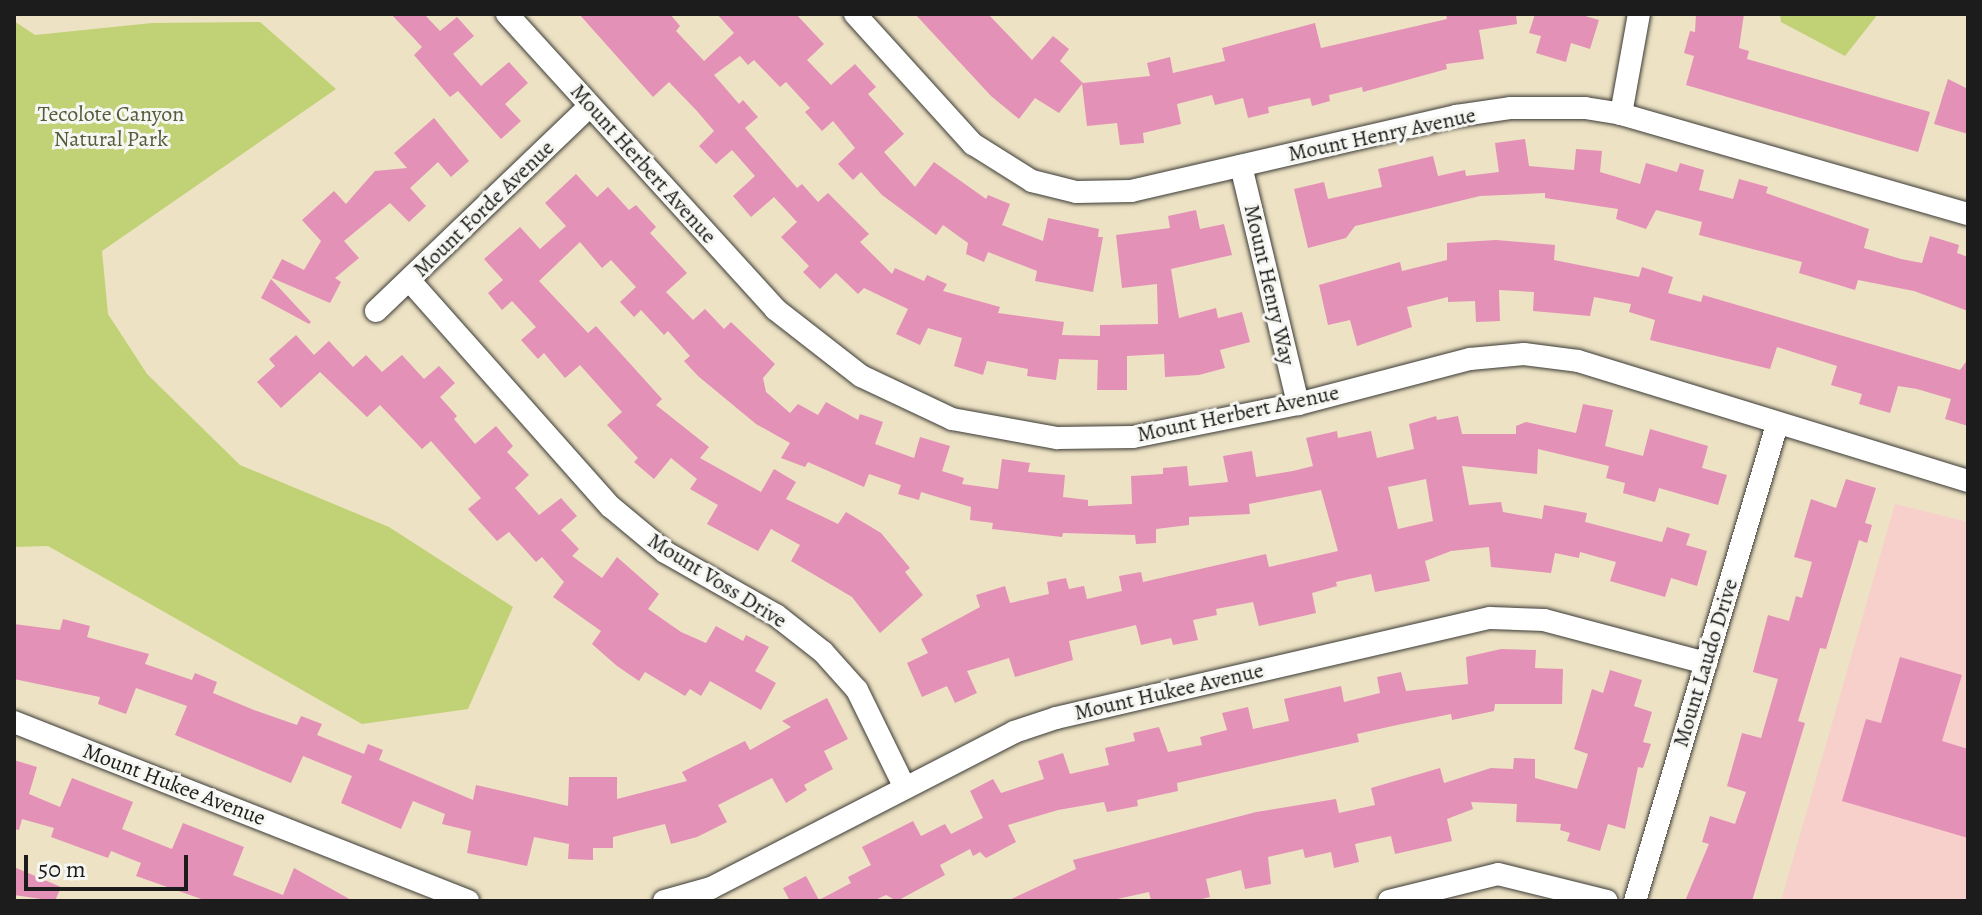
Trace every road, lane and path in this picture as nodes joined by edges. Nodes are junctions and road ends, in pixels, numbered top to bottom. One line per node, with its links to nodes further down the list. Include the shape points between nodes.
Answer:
1 (507, 14): 4 (street, Mount Herbert Avenue)
2 (855, 14): 6 (street, Mount Henry Avenue, via 973,144 1032,181 1076,192 1131,191)
3 (1639, 14): 5 (street)
4 (590, 106): 8 (street, Mount Forde Avenue); 10 (street, Mount Herbert Avenue, via 775,309 861,376 952,419 1057,438 1133,437)
5 (1621, 114): 6 (street, Mount Henry Avenue, via 1585,108 1511,108); 7 (street, Mount Henry Avenue)
6 (1241, 166): 10 (street, Mount Henry Way)
7 (1968, 214)
8 (410, 281): 9 (street, Mount Forde Avenue); 15 (street, Mount Voss Drive, via 611,507 665,552 776,615 823,652 857,690)
9 (376, 311)
10 (1298, 404): 11 (street, Mount Herbert Avenue, via 1470,359 1524,354 1578,361)
11 (1777, 425): 12 (street, Mount Herbert Avenue); 13 (street, Mount Laudo Drive)
12 (1968, 481)
13 (1706, 663): 15 (street, Mount Hukee Avenue, via 1544,620 1490,618 1056,718 1014,732); 20 (street, Mount Laudo Drive)
14 (14, 722): 17 (street, Mount Hukee Avenue)
15 (905, 788): 16 (street, Mount Hukee Avenue, via 711,888)
16 (677, 900)
17 (468, 901)
18 (1389, 901): 19 (street, via 1498,874)
19 (1607, 901)
20 (1635, 901)

